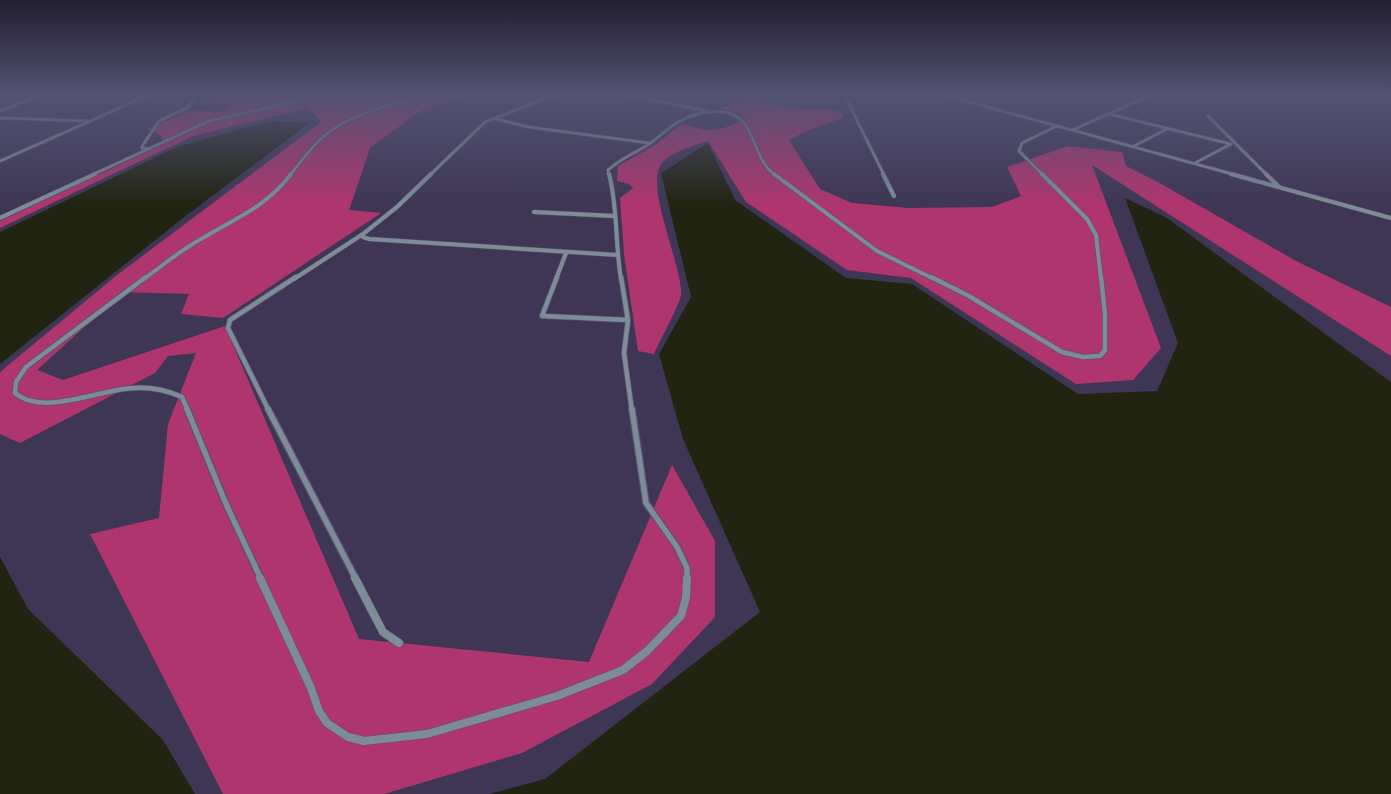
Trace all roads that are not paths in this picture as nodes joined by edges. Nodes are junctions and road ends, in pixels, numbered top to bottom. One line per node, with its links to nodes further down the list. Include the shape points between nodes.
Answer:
1 (67, 131): 20 (street)
2 (152, 131): 19 (street, via 142,148)
3 (187, 131): 19 (street)
4 (331, 131): 31 (street, via 281,189 265,202 193,244 26,367 14,387 15,393 28,402 42,404 141,387 162,388 182,397 318,711 326,723 348,737 364,741 393,740 427,734 557,696 623,670 647,652 682,616 687,568 677,547 646,502 624,353)
5 (476, 131): 28 (street)
6 (558, 131): 15 (street)
7 (665, 131): 15 (street)
8 (747, 131): 10 (street, via 759,159 768,169 877,251 969,296 1062,352 1083,358 1100,356 1105,350 1105,314 1096,235 1087,219 1019,151 1022,143)
9 (862, 131): 23 (street)
10 (1047, 131)
11 (1072, 131): 18 (street)
12 (1163, 131): 18 (street)
13 (1176, 131): 16 (street)
14 (1223, 131): 17 (street)
15 (650, 144): 25 (street, via 608,170)
16 (1231, 144): 17 (street); 21 (street)
17 (1237, 145): 22 (street)
18 (1132, 147): 21 (street)
19 (148, 149): 26 (street)
20 (0, 161)
21 (1194, 164): 22 (street)
22 (1278, 187): 27 (street)
23 (894, 196)
24 (534, 212): 25 (street)
25 (614, 216): 30 (street)
26 (0, 218)
27 (1391, 218)
28 (363, 234): 29 (street, via 369,239); 32 (street, via 230,320 228,328 383,632)
29 (566, 252): 30 (street); 31 (street, via 542,316)
30 (617, 255): 31 (street)
31 (628, 320)
32 (399, 643)

